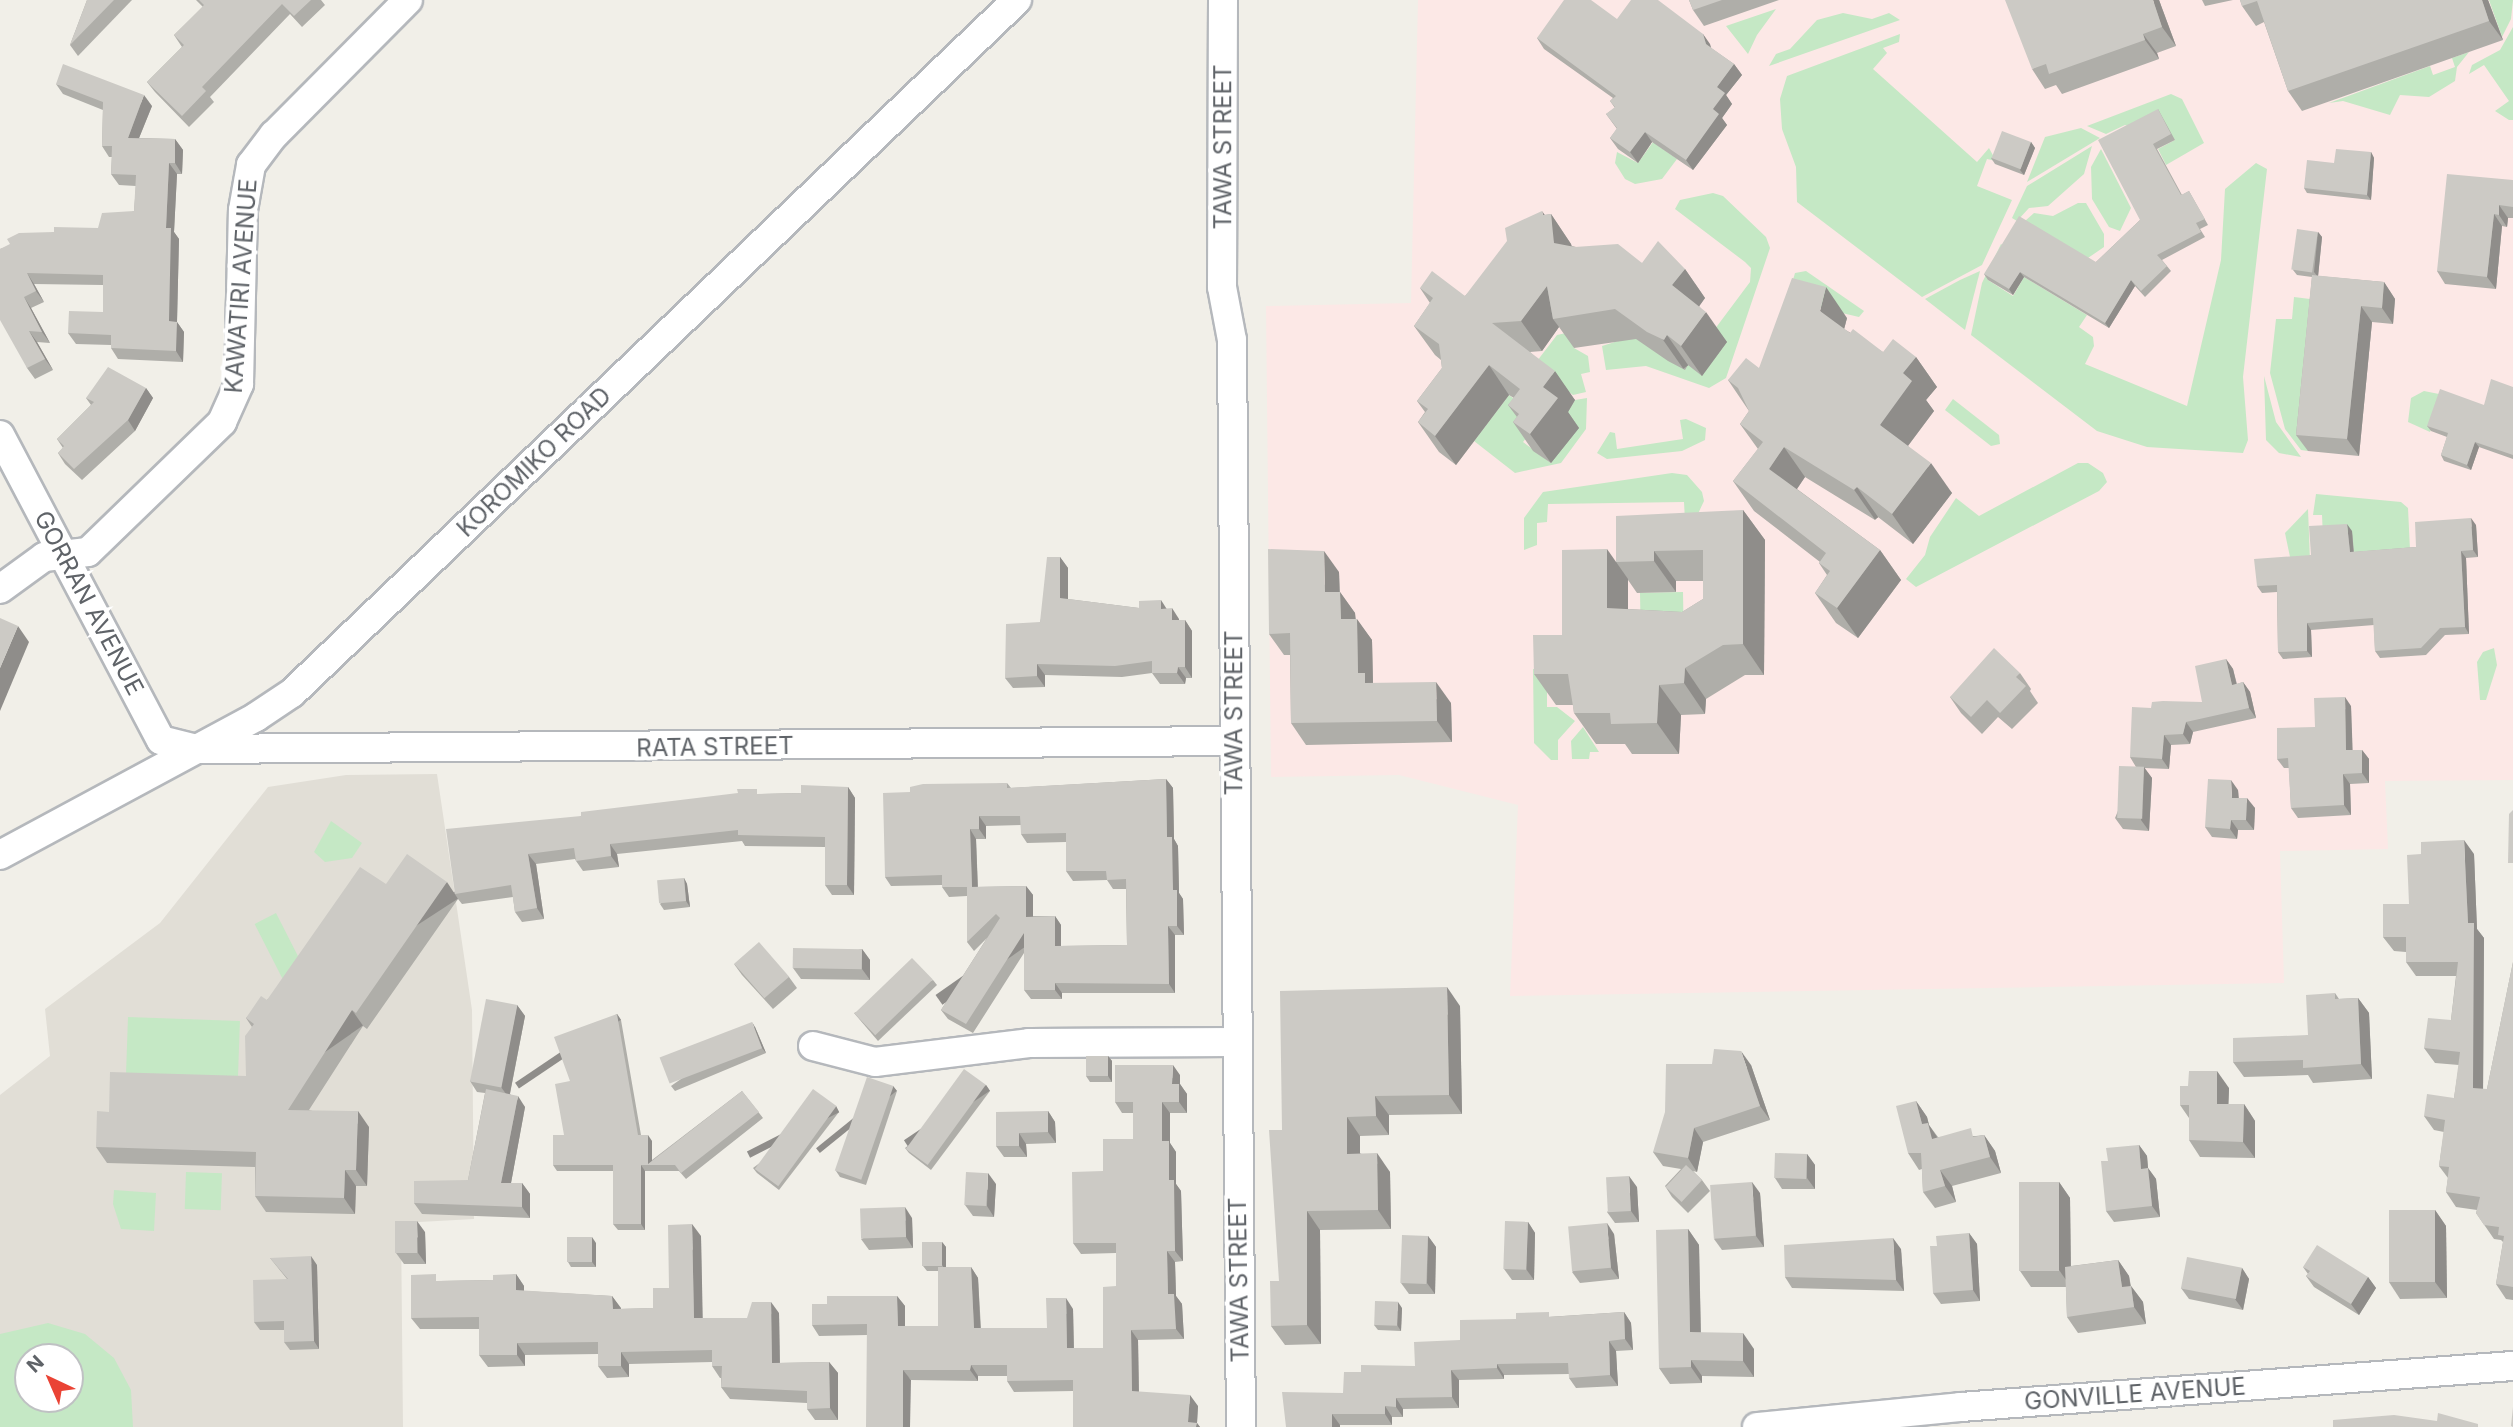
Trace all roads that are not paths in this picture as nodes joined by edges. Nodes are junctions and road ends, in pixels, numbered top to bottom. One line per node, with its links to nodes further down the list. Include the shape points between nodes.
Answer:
1 (408, 0): 5 (street, KAWATIRI AVENUE, via 274,135 251,165 243,210 239,384 222,422 88,552)
2 (1017, 0): 8 (street, KOROMIKO ROAD, via 292,693)
3 (1223, 0): 7 (street, TAWA STREET, via 1222,287 1232,340)
4 (0, 435): 5 (street, GORRAN AVENUE)
5 (64, 554): 6 (street, KAWATIRI AVENUE, via 44,557); 8 (street, GORRAN AVENUE, via 161,740)
6 (0, 589)
7 (1234, 741): 8 (street, RATA STREET); 10 (street, TAWA STREET)
8 (196, 749): 9 (street, KOROMIKO ROAD)
9 (0, 855)
10 (1235, 1042): 11 (street, via 1029,1043 875,1062); 13 (street, TAWA STREET)
11 (813, 1046)
12 (2513, 1366): 14 (street, GONVILLE AVENUE, via 1961,1407)
13 (1241, 1427)
14 (1757, 1427)

